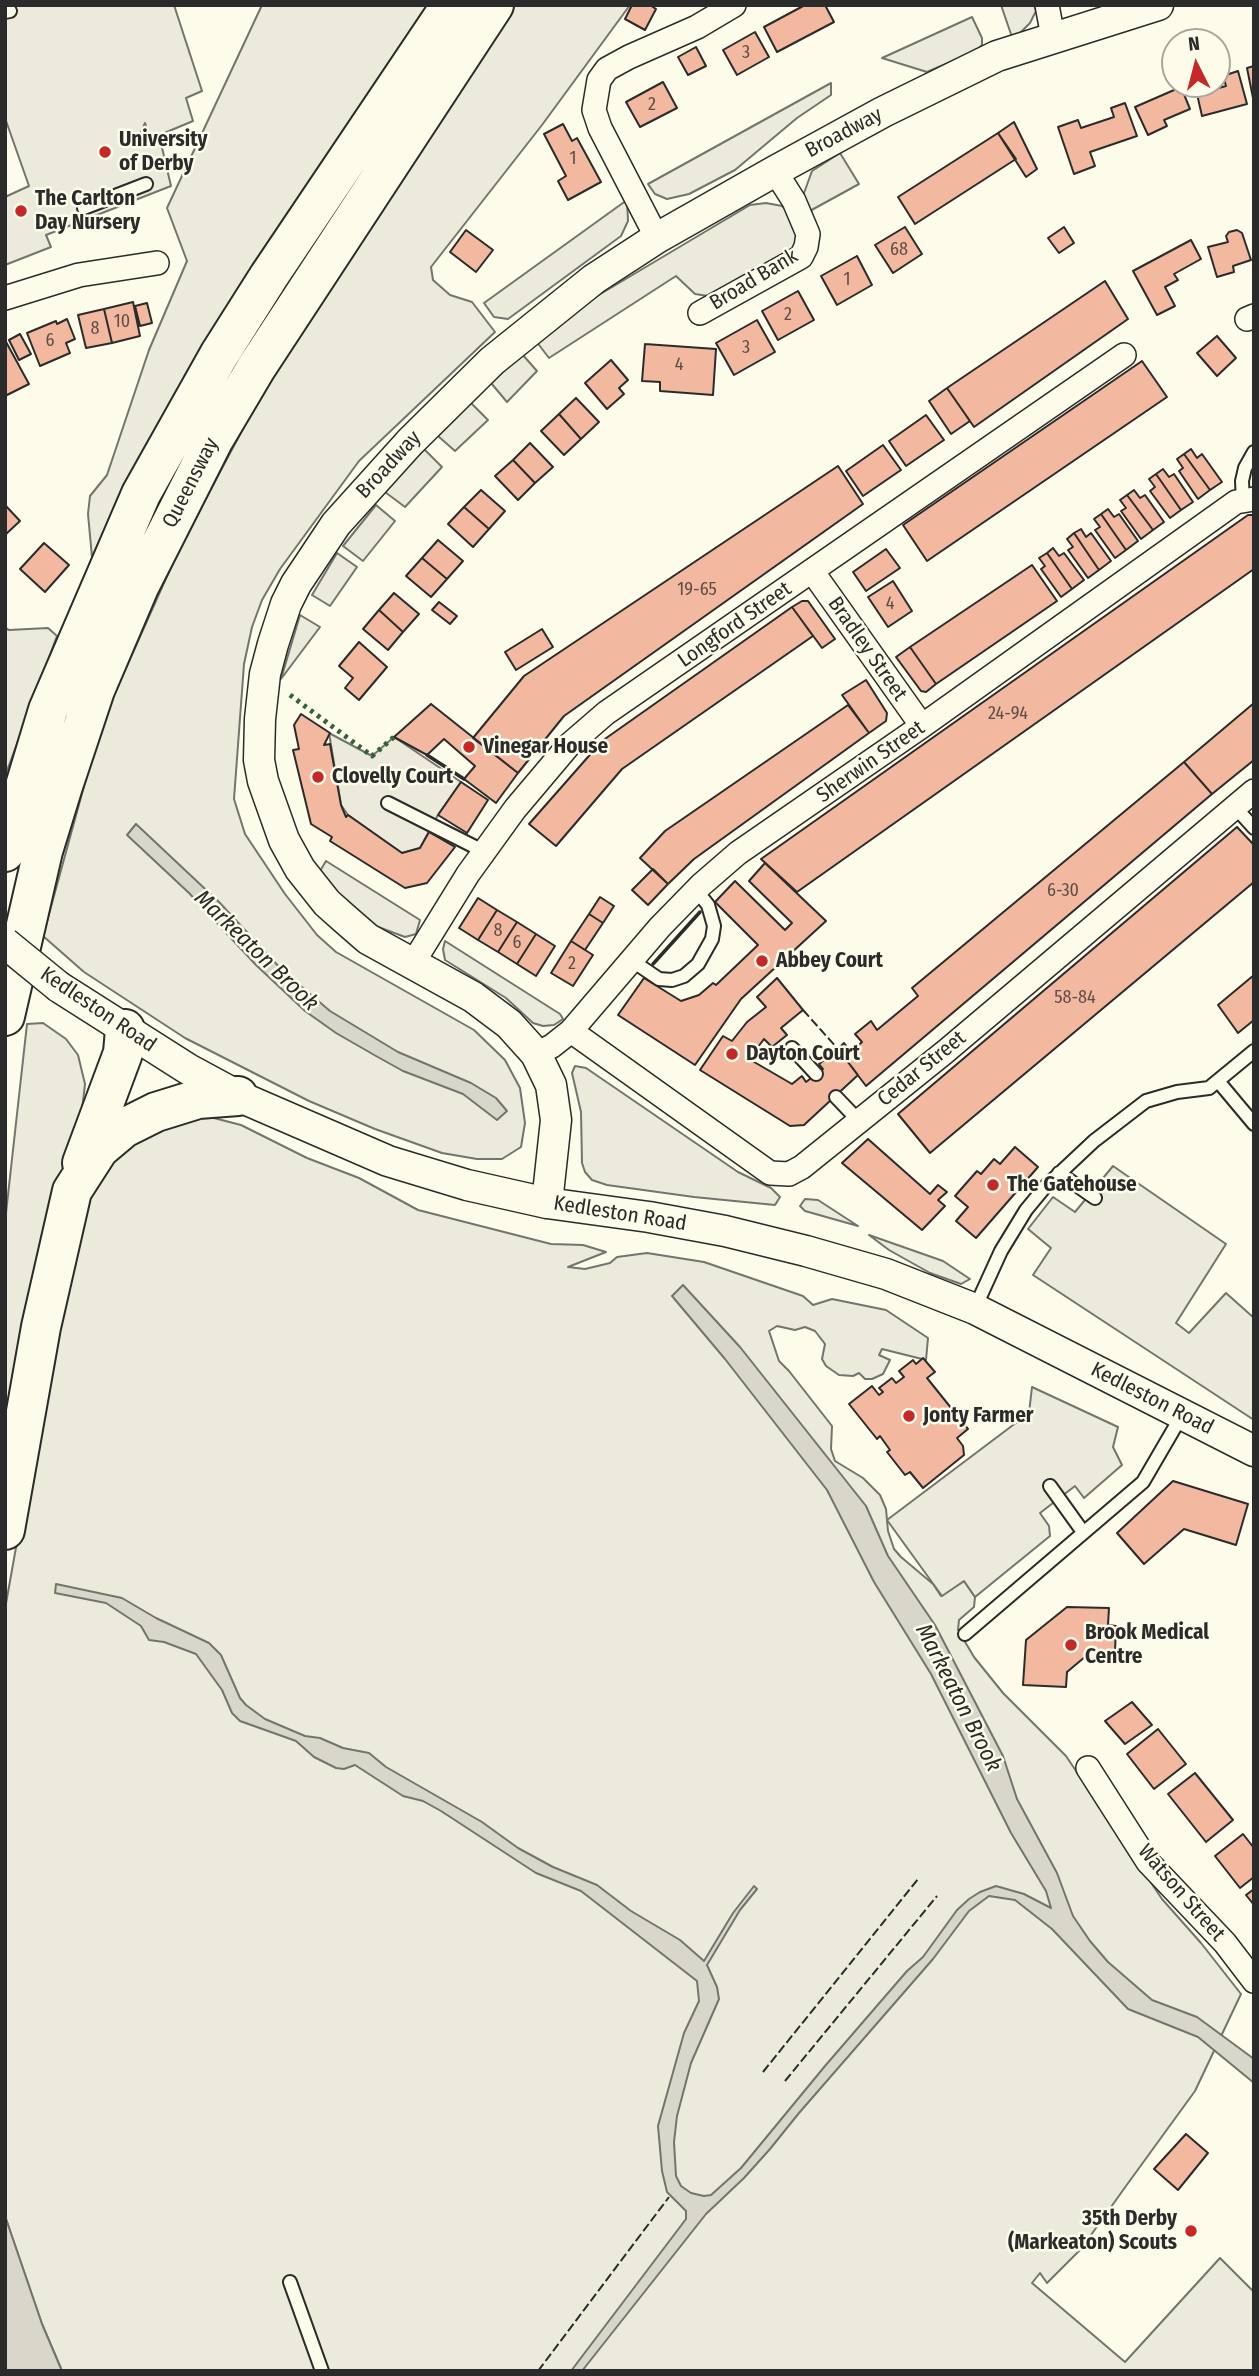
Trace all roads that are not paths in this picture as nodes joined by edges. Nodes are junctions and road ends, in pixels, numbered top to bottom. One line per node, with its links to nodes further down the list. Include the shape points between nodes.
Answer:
1 (450, 5): 23 (highway, Queensway, via 219,355 141,494 48,710)
2 (494, 5): 29 (highway, Queensway, via 256,368 214,439 139,587 95,690 62,786)
3 (734, 5): 10 (street, via 607,69 599,80 594,110 600,128)
4 (1047, 5): 6 (street)
5 (1157, 5): 6 (street, Broadway)
6 (1053, 37): 7 (street, Broadway, via 998,56)
7 (775, 171): 10 (street, Broadway); 13 (street, Broad Bank, via 808,234 801,257)
8 (146, 184): 9 (lane)
9 (84, 208)
10 (657, 238): 28 (street, Broadway, via 543,318 410,442 336,524 296,584 278,627 265,674 259,760 284,840 327,903 368,939)
11 (157, 263): 12 (street, via 79,275)
12 (5, 299)
13 (700, 313)
14 (1124, 355): 17 (street, Longford Street)
15 (1254, 452): 16 (lane, via 1242,481)
16 (1244, 501): 18 (street, Sherwin Street)
17 (812, 571): 18 (street, Bradley Street); 24 (street, Longford Street, via 606,713 569,745)
18 (922, 726): 25 (street, Sherwin Street, via 738,853)
19 (1254, 791): 21 (street, Cedar Street)
20 (388, 803): 24 (lane)
21 (1235, 807): 22 (lane); 39 (street, Cedar Street)
22 (1254, 828)
23 (5, 852)
24 (483, 852): 28 (street, Longford Street)
25 (696, 890): 27 (street, Sherwin Street); 27 (lane, via 708,905 714,926 698,964 672,980 659,979)
26 (5, 943): 30 (street, Kedleston Road, bridge, via 60,987)
27 (631, 960): 31 (street, Sherwin Street)
28 (413, 963): 34 (street, Broadway, via 473,997)
29 (5, 1016)
30 (125, 1029): 37 (street, Kedleston Road); 42 (highway, via 123,1052)
31 (571, 1031): 34 (street, Sherwin Street); 39 (street, Cedar Street, via 770,1173 789,1174 802,1167)
32 (792, 1048): 35 (lane)
33 (1254, 1051): 36 (lane)
34 (536, 1054): 44 (street, Broadway, via 551,1086 556,1120)
35 (816, 1074)
36 (1218, 1081): 40 (lane); 41 (lane, via 1209,1088 1146,1101)
37 (238, 1096): 42 (highway, via 198,1099 124,1128 99,1149); 44 (street, Kedleston Road, via 388,1161)
38 (836, 1097): 39 (lane)
39 (858, 1120)
40 (1254, 1124)
41 (1059, 1173): 43 (lane); 45 (lane, via 1020,1220)
42 (72, 1191): 49 (highway, via 41,1327)
43 (1095, 1198)
44 (547, 1203): 45 (street, Kedleston Road, via 725,1231 886,1274)
45 (975, 1308): 46 (street, Kedleston Road)
46 (1182, 1415): 47 (street, Kedleston Road); 50 (lane, via 1143,1482)
47 (1254, 1451)
48 (1050, 1486): 50 (lane)
49 (5, 1530)
50 (1083, 1532): 51 (lane)
51 (965, 1634)
52 (1088, 1769): 53 (street, Watson Street, via 1148,1862)
53 (1254, 1981)
54 (290, 2281): 55 (lane)
55 (322, 2371)

